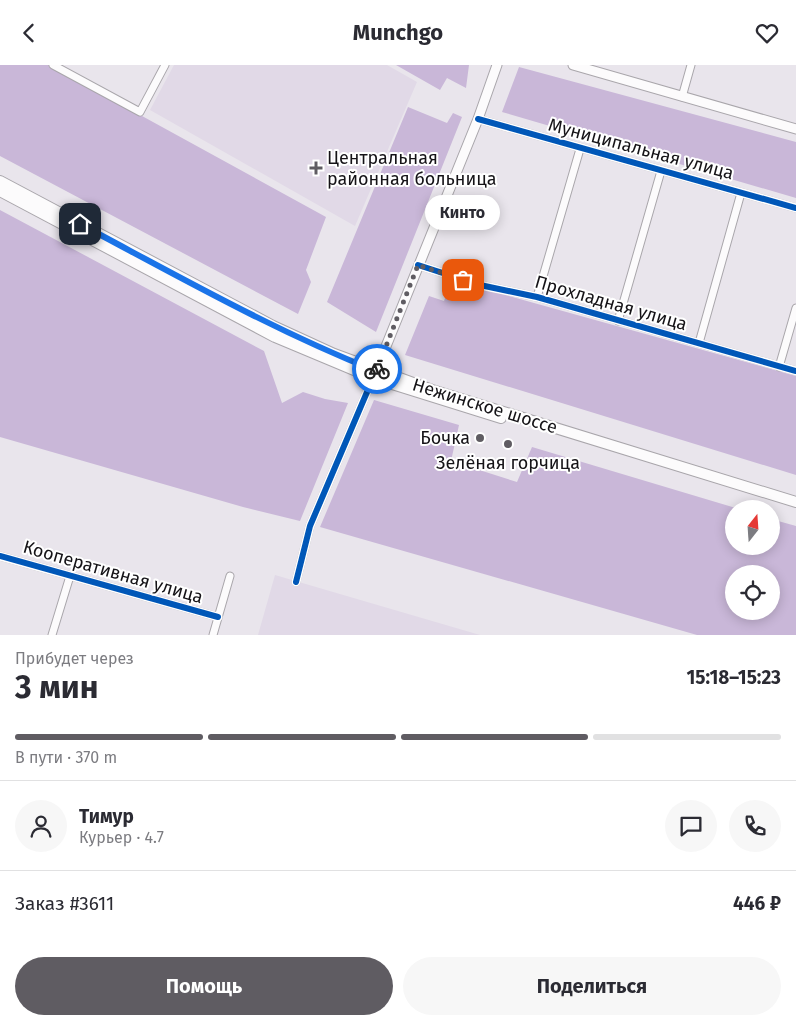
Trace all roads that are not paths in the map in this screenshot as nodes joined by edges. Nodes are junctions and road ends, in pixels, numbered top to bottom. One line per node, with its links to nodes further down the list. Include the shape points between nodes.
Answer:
1 (165, 65): 5 (street, via 140,111)
2 (497, 65): 7 (main road)
3 (573, 65): 6 (main road)
4 (691, 65): 6 (street)
5 (57, 66)
6 (682, 97): 8 (main road)
7 (478, 119): 9 (street, Муниципальная улица); 15 (main road)
8 (796, 129)
9 (580, 149): 10 (street, Муниципальная улица); 16 (street)
10 (662, 171): 13 (street, Муниципальная улица); 18 (street)
11 (0, 181): 22 (main road, Нежинское шоссе, via 273,326)
12 (0, 191): 22 (main road, Нежинское шоссе, via 275,337)
13 (741, 193): 14 (street, Муниципальная улица); 19 (street)
14 (796, 208)
15 (418, 265): 16 (street, Прохладная улица, via 497,289); 22 (main road)
16 (537, 297): 18 (street, Прохладная улица)
17 (796, 308): 20 (street)
18 (618, 321): 19 (street, Прохладная улица)
19 (699, 343): 20 (street, Прохладная улица)
20 (779, 367): 21 (street, Прохладная улица)
21 (796, 371)
22 (374, 375): 23 (main road, Нежинское шоссе); 24 (main road, Нежинское шоссе); 28 (street, via 310,526)
23 (796, 502)
24 (796, 508)
25 (0, 556): 26 (street, Кооперативная улица)
26 (70, 576): 29 (street, Кооперативная улица); 30 (street)
27 (230, 577): 29 (street)
28 (296, 582)
29 (218, 617): 31 (street)
30 (52, 635)
31 (213, 635)

